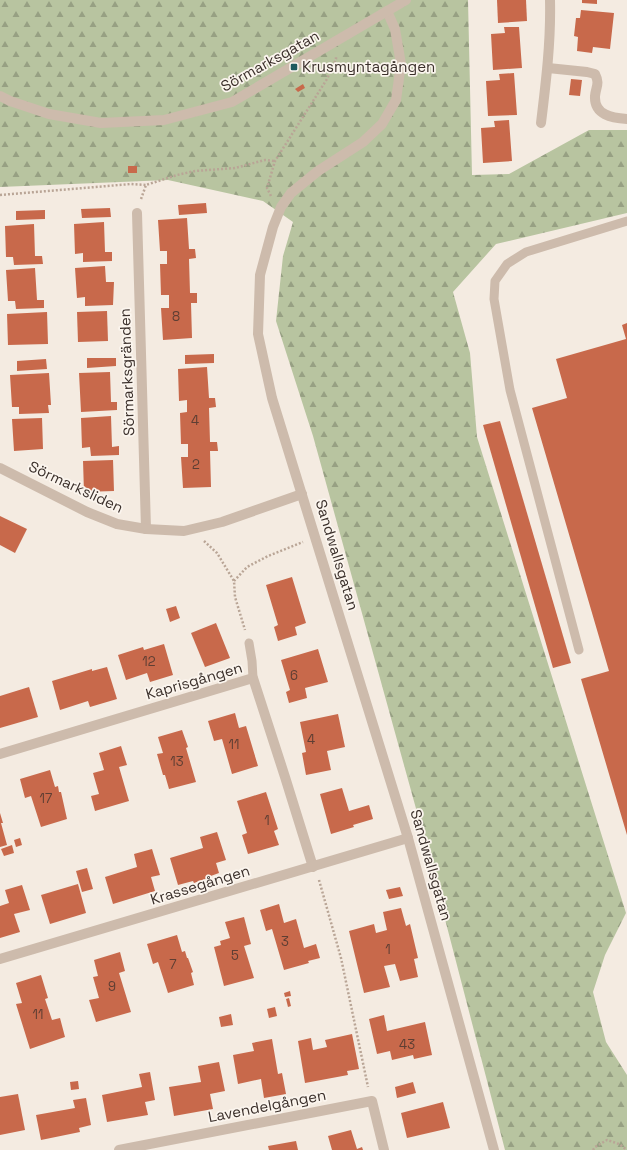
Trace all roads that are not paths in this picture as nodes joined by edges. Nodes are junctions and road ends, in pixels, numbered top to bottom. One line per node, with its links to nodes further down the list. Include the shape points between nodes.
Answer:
1 (406, 0): 3 (street, Sörmarksgatan)
2 (550, 0): 4 (street)
3 (387, 11): 5 (street, Sörmarksgatan, via 232,102 164,120 102,124 49,114); 11 (street, Sandwallsgatan, via 395,29 401,64 396,100 382,124 363,142 318,171 291,194 281,207 273,227 260,275 258,334 272,398)
4 (548, 68): 6 (street, via 595,74 598,81 595,97 599,111 608,116); 7 (street)
5 (0, 96)
6 (627, 120)
7 (541, 123)
8 (137, 213): 12 (street, Sörmarksgränden)
9 (627, 221): 14 (lane, via 526,252 507,264 495,281 494,299 510,390)
10 (0, 468): 12 (street, Sörmarksliden, via 93,514 117,524)
11 (302, 494): 12 (street, Sörmarksliden, via 222,522 184,531); 17 (street, Sandwallsgatan)
12 (146, 529)
13 (249, 643): 15 (lane)
14 (579, 650)
15 (252, 678): 16 (street, Kaprisgången); 18 (street, Kaprisgången)
16 (0, 754)
17 (408, 838): 18 (street, Krassegången); 22 (street, Sandwallsgatan)
18 (313, 867): 19 (street, Krassegången)
19 (0, 959)
20 (119, 1150): 21 (street, Lavendelgången, via 372,1101)
21 (384, 1150)
22 (494, 1150)

